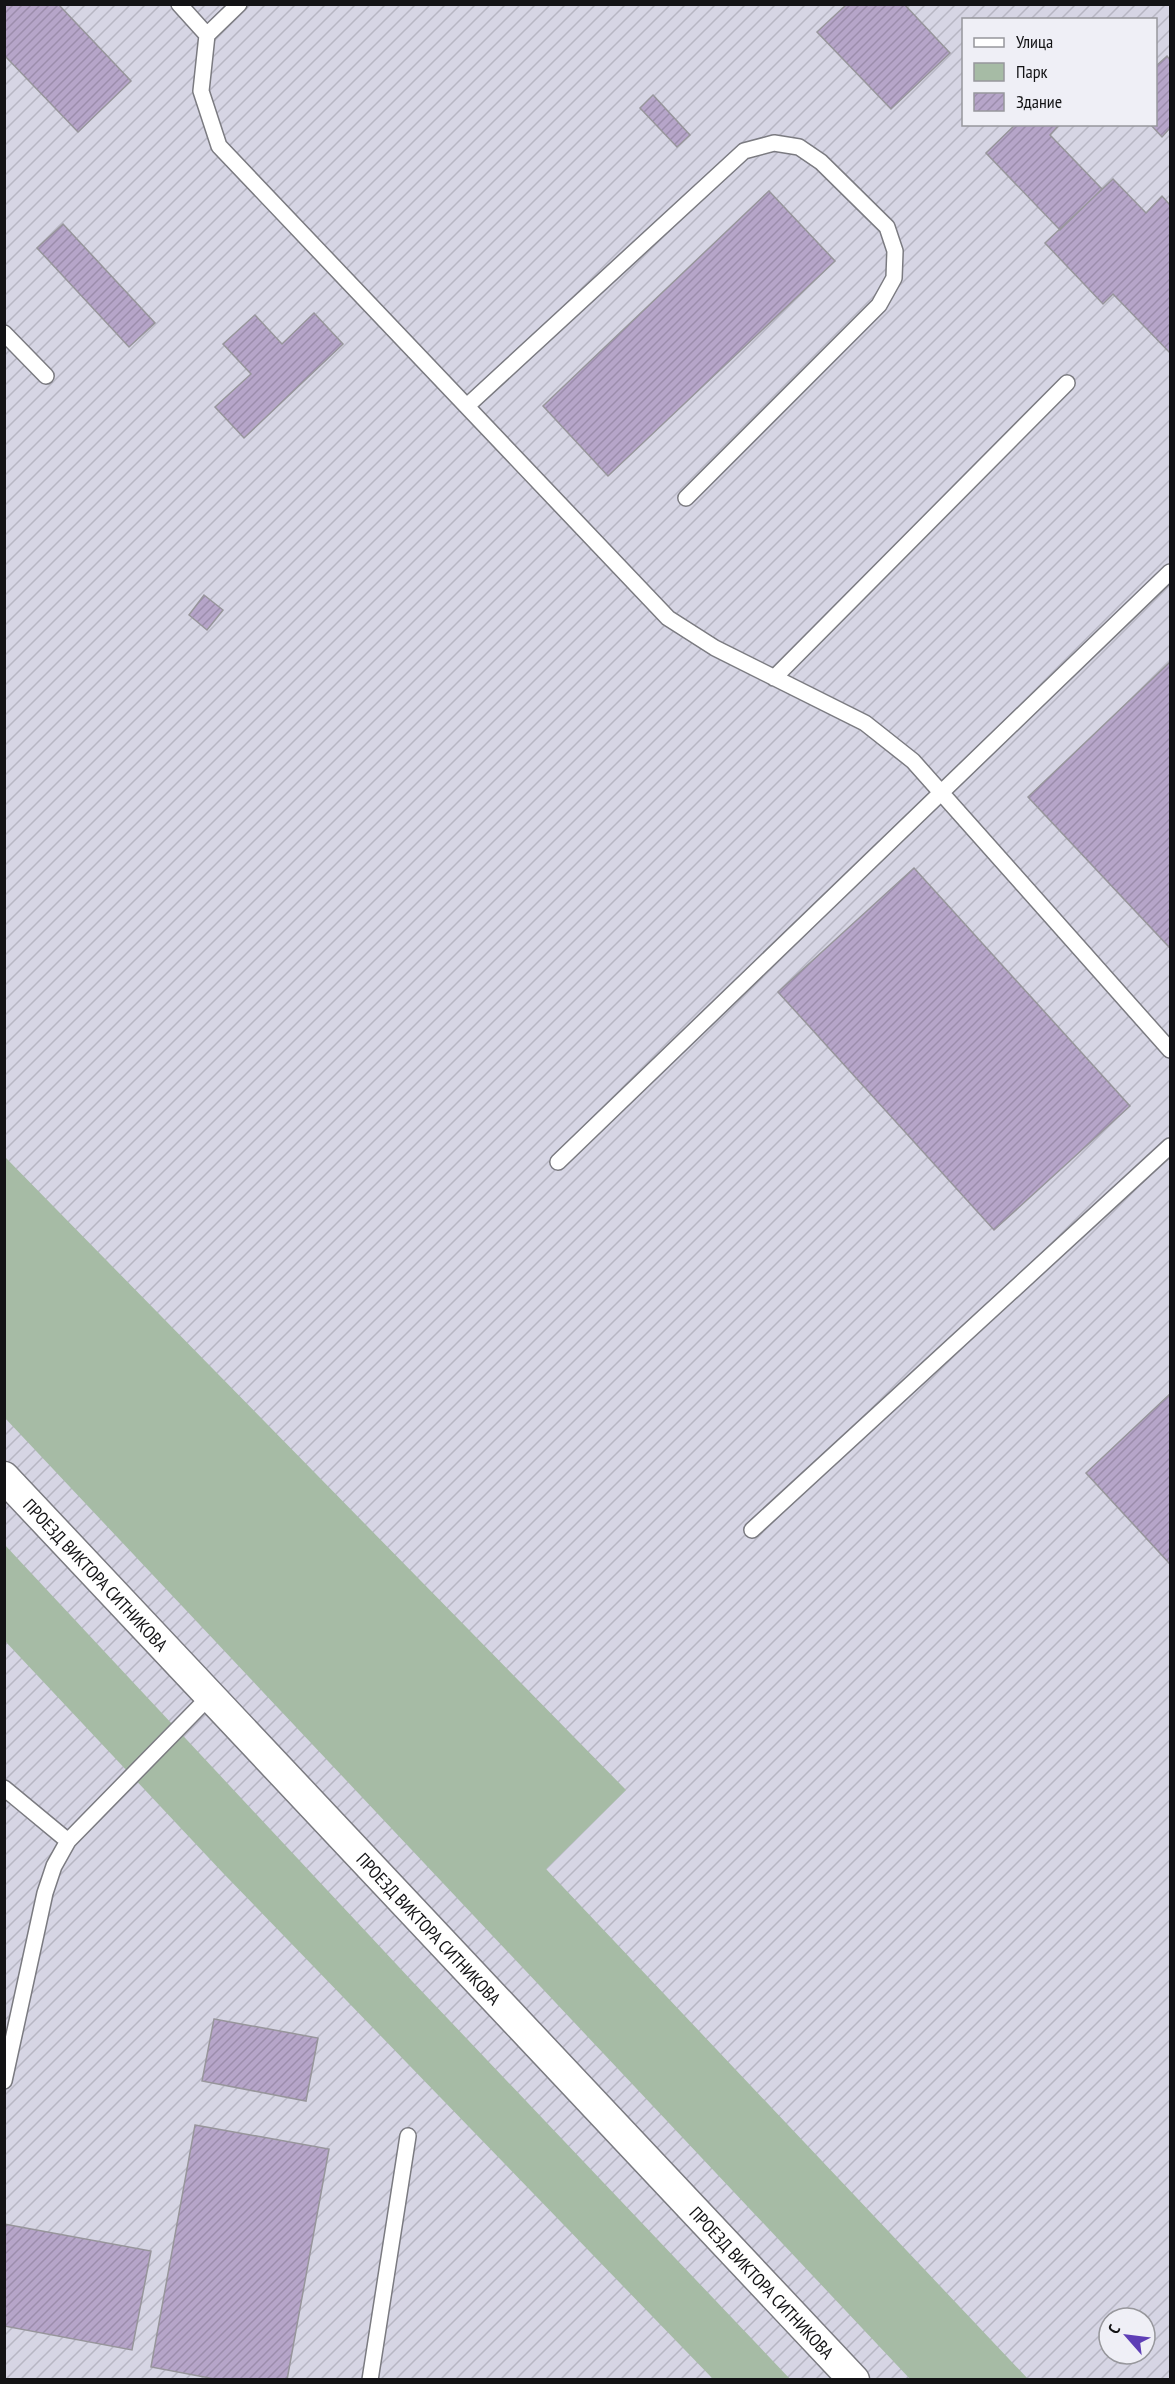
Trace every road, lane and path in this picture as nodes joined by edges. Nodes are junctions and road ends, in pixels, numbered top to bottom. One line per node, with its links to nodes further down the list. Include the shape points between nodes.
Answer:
1 (178, 4): 3 (lane)
2 (239, 4): 3 (lane)
3 (207, 35): 7 (lane, via 201,91 219,146)
4 (4, 333): 5 (lane)
5 (46, 376)
6 (1067, 383): 10 (lane)
7 (467, 405): 8 (lane, via 744,151 774,143 799,147 821,162 887,226 895,251 894,278 879,305); 10 (lane, via 668,618)
8 (686, 498)
9 (1170, 572): 11 (lane)
10 (774, 678): 11 (lane, via 865,723 913,761)
11 (941, 793): 12 (lane); 14 (lane)
12 (1170, 1050)
13 (1170, 1146): 16 (lane)
14 (558, 1162)
15 (4, 1477): 17 (street, ПРОЕЗД ВИКТОРА СИТНИКОВА)
16 (752, 1530)
17 (210, 1696): 19 (lane); 23 (street, ПРОЕЗД ВИКТОРА СИТНИКОВА)
18 (4, 1788): 19 (lane)
19 (68, 1841): 20 (lane, via 45,1893)
20 (4, 2081)
21 (408, 2136): 22 (lane)
22 (370, 2379)
23 (854, 2379)

